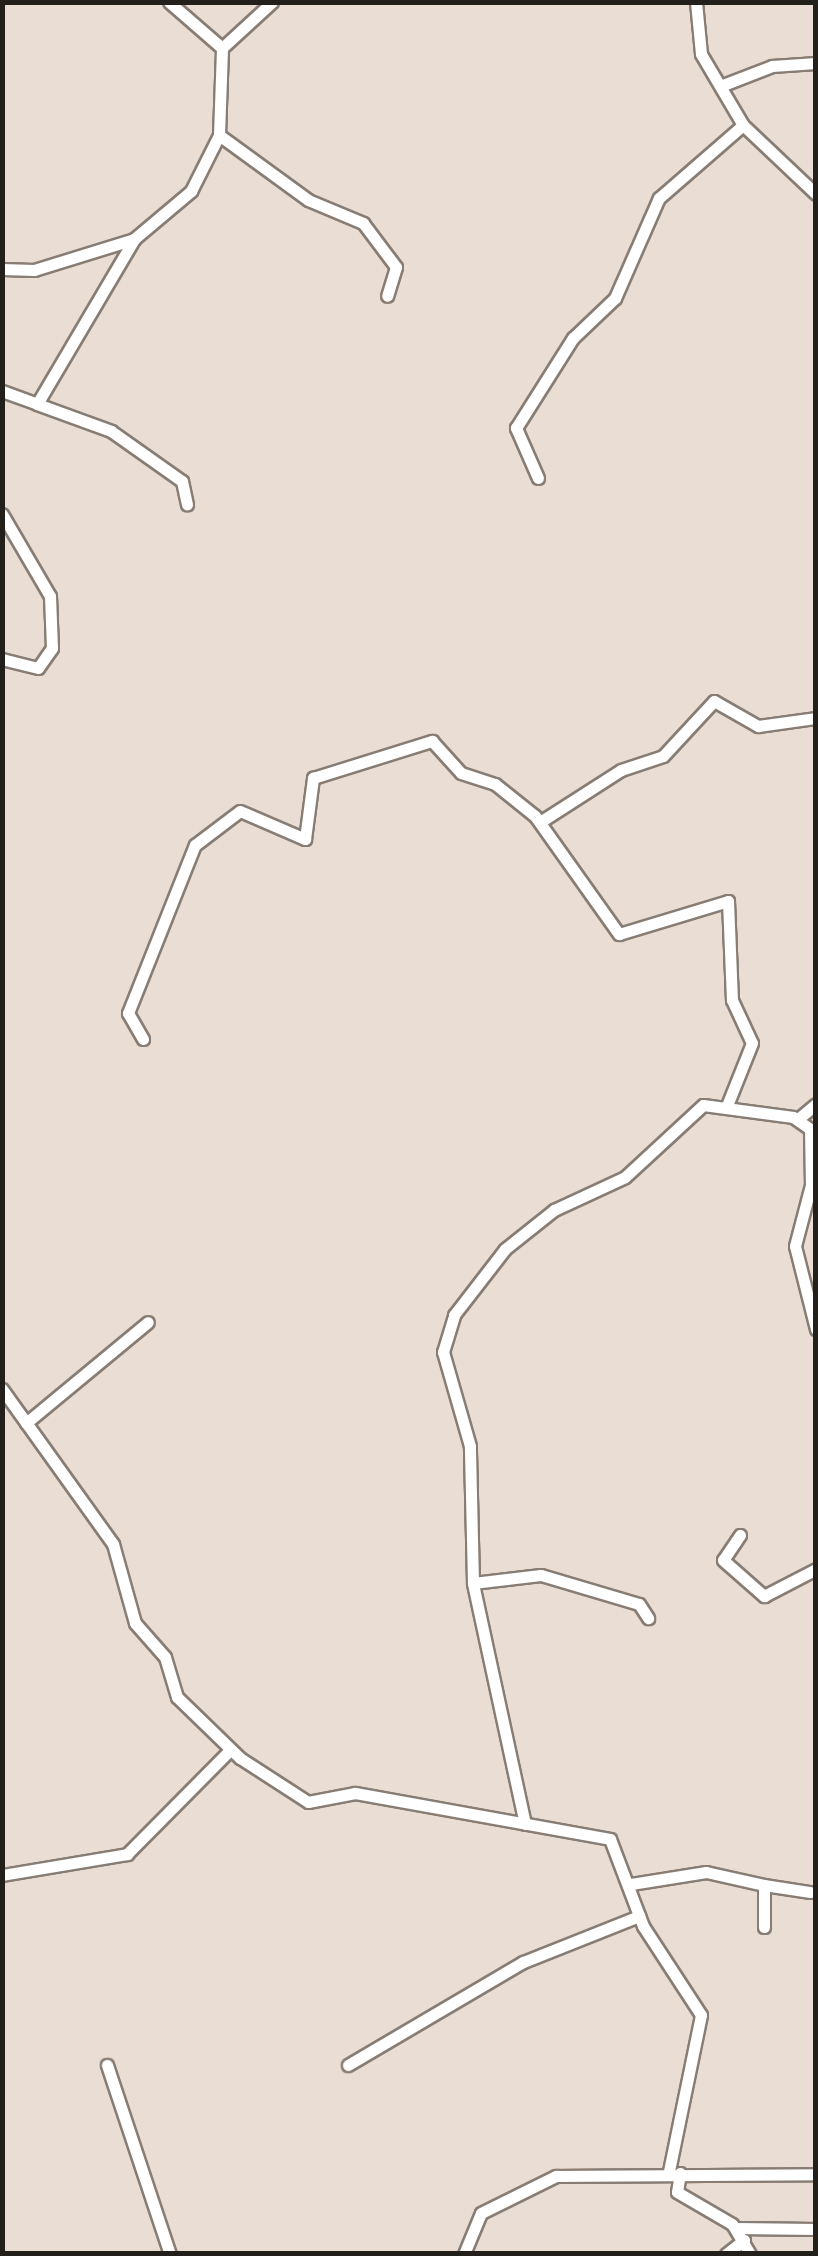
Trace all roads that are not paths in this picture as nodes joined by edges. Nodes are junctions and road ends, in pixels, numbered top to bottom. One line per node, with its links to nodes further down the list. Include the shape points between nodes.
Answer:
1 (169, 2): 4 (street)
2 (272, 2): 4 (street)
3 (696, 2): 6 (street, via 701,54)
4 (222, 48): 8 (street)
5 (816, 64): 6 (street, via 772,66)
6 (723, 85): 7 (street)
7 (743, 125): 9 (street); 15 (street, via 659,198 615,298 573,338 516,428)
8 (219, 135): 10 (street, via 191,191); 12 (street, via 308,200 363,223 396,267)
9 (816, 194)
10 (134, 239): 11 (street, via 34,270); 14 (street)
11 (2, 269)
12 (387, 296)
13 (2, 391): 14 (street)
14 (37, 404): 16 (street, via 110,431 182,481)
15 (538, 478)
16 (187, 504)
17 (2, 514): 18 (street, via 50,596 52,648 38,668)
18 (2, 659)
19 (816, 718): 20 (street, via 758,726 714,701 663,756 621,770)
20 (540, 822): 21 (street, via 495,784 461,773 428,740 313,778 305,839 235,812 186,861 128,1013); 23 (street, via 619,934 718,898 732,906 732,1000 752,1043)
21 (144, 1039)
22 (816, 1104): 24 (street)
23 (726, 1108): 24 (street); 31 (street, via 693,1107 625,1177 554,1210 505,1249 447,1328 443,1352 470,1446)
24 (798, 1119): 26 (street, via 814,1138 795,1246)
25 (148, 1322): 28 (street)
26 (816, 1329)
27 (2, 1389): 28 (street)
28 (26, 1423): 33 (street, via 113,1544 135,1623 166,1657 177,1696)
29 (740, 1535): 30 (street, via 723,1560 764,1596)
30 (816, 1568)
31 (473, 1583): 32 (street, via 541,1575 639,1604); 34 (street)
32 (648, 1618)
33 (230, 1750): 34 (street, via 308,1802 355,1792); 35 (street, via 127,1854)
34 (525, 1824): 36 (street, via 604,1834)
35 (2, 1875)
36 (631, 1884): 37 (street, via 706,1872); 39 (street)
37 (764, 1885): 38 (street); 40 (street)
38 (810, 1892)
39 (639, 1916): 42 (street, via 523,1962); 43 (street, via 702,2015)
40 (764, 1927)
41 (107, 2064): 48 (street)
42 (348, 2064)
43 (674, 2172): 44 (street); 45 (street, via 677,2192); 49 (street, via 537,2182 481,2213)
44 (816, 2174)
45 (736, 2228): 46 (street); 47 (street)
46 (816, 2229)
47 (744, 2240): 50 (street); 51 (street)
48 (170, 2254)
49 (464, 2254)
50 (726, 2254)
51 (750, 2254)

